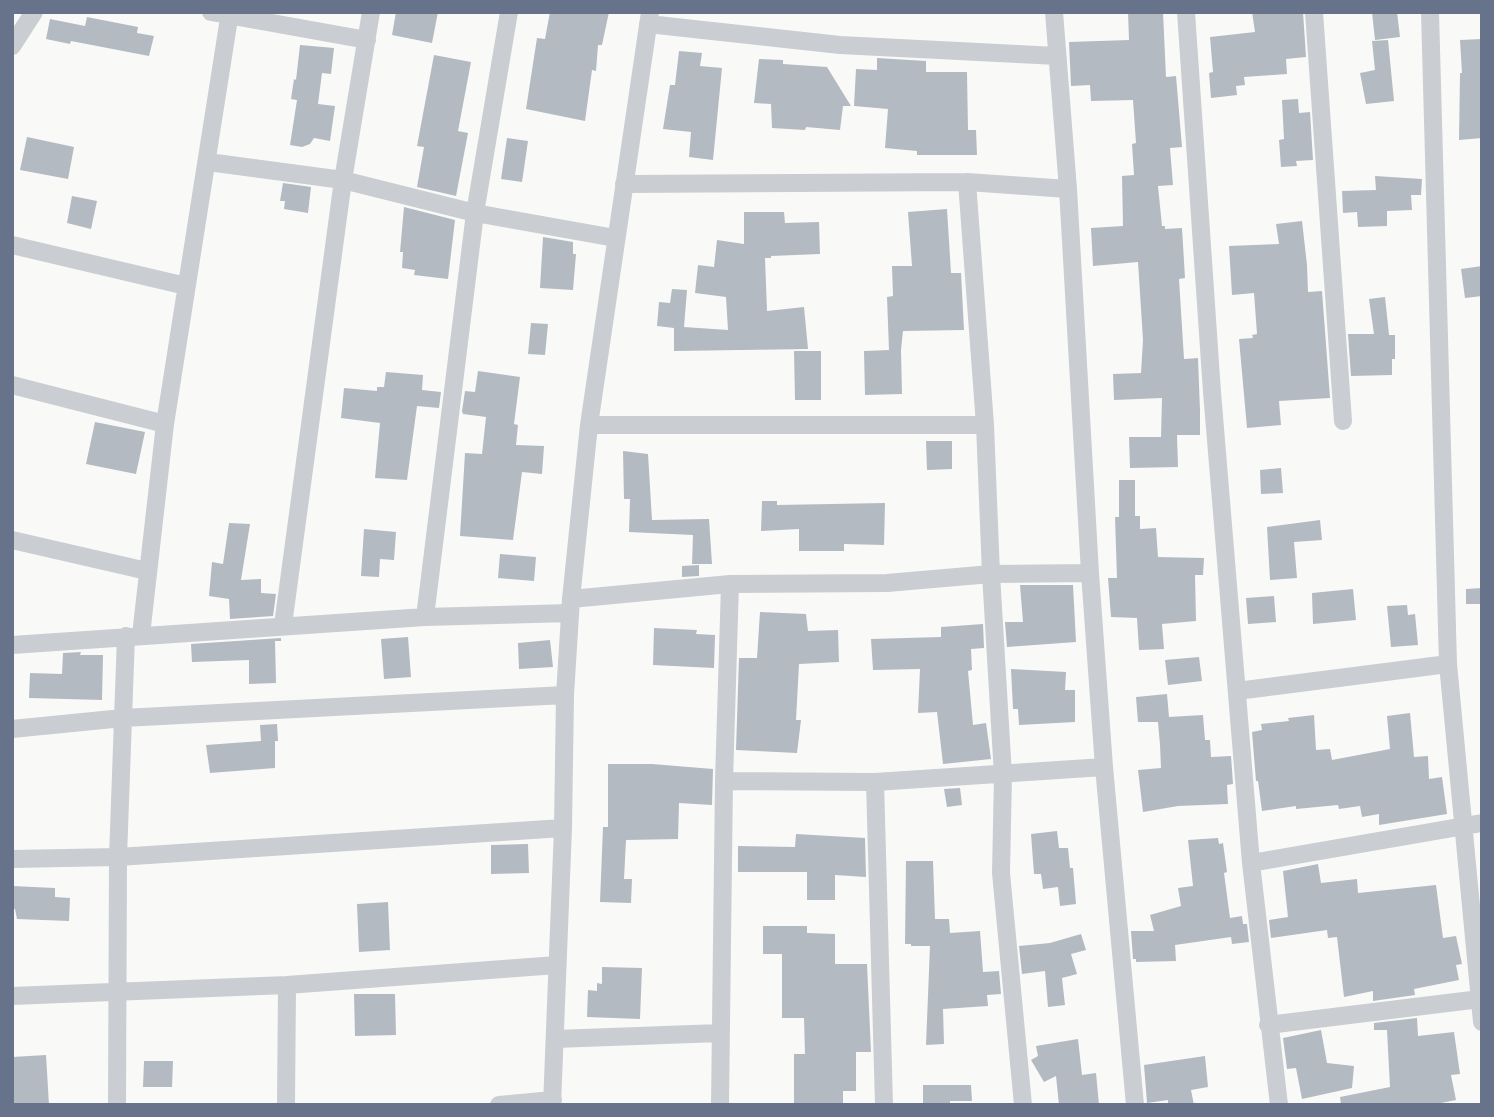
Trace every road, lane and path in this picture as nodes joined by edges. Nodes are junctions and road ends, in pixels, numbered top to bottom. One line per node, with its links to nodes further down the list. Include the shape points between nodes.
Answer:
1 (34, 12): 11 (street)
2 (371, 12): 10 (street)
3 (509, 12): 18 (street)
4 (1054, 12): 12 (street)
5 (1186, 12): 38 (street)
6 (1314, 12): 23 (street)
7 (1430, 12): 37 (street)
8 (223, 14): 10 (street); 13 (street)
9 (649, 18): 12 (street, via 853,46); 16 (street)
10 (367, 40): 14 (street)
11 (12, 46)
12 (1057, 56): 17 (street)
13 (208, 162): 14 (street); 21 (street)
14 (343, 180): 18 (street); 34 (street)
15 (967, 183): 16 (street); 17 (street); 26 (street)
16 (624, 184): 19 (street)
17 (1068, 189): 29 (street)
18 (475, 213): 19 (street); 33 (street)
19 (615, 239): 25 (street)
20 (12, 245): 21 (street)
21 (186, 286): 24 (street)
22 (12, 385): 24 (street)
23 (1343, 421)
24 (165, 424): 28 (street)
25 (589, 425): 26 (street); 32 (street)
26 (985, 425): 30 (street)
27 (12, 540): 28 (street)
28 (146, 571): 35 (street)
29 (1090, 573): 30 (street); 42 (street)
30 (991, 574): 31 (street, via 887,583); 43 (street)
31 (730, 584): 32 (street); 44 (street)
32 (571, 606): 33 (street); 39 (street)
33 (425, 617): 34 (street)
34 (283, 625): 35 (street)
35 (133, 636): 36 (street); 40 (street)
36 (12, 645)
37 (1448, 664): 38 (street); 47 (street)
38 (1237, 691): 51 (street)
39 (565, 695): 40 (street); 48 (street)
40 (123, 718): 41 (street); 49 (street)
41 (12, 729)
42 (1104, 767): 43 (street); 68 (street)
43 (1003, 775): 45 (street); 67 (street, via 1001,873)
44 (724, 781): 45 (street); 59 (street)
45 (875, 782): 66 (street)
46 (1482, 822): 47 (street)
47 (1463, 826): 51 (street); 56 (street)
48 (563, 828): 49 (street); 52 (street)
49 (118, 857): 50 (street); 54 (street)
50 (12, 859)
51 (1251, 863): 58 (street)
52 (557, 965): 53 (street); 60 (street)
53 (287, 985): 54 (street); 63 (street)
54 (116, 991): 55 (street); 62 (street)
55 (12, 996)
56 (1480, 999): 57 (street); 58 (street)
57 (1482, 1022)
58 (1268, 1025): 69 (street)
59 (720, 1033): 60 (street); 65 (street)
60 (555, 1039): 61 (street)
61 (553, 1102): 64 (street)
62 (117, 1105)
63 (286, 1105)
64 (499, 1105)
65 (720, 1105)
66 (884, 1105)
67 (1023, 1105)
68 (1135, 1105)
69 (1279, 1105)

